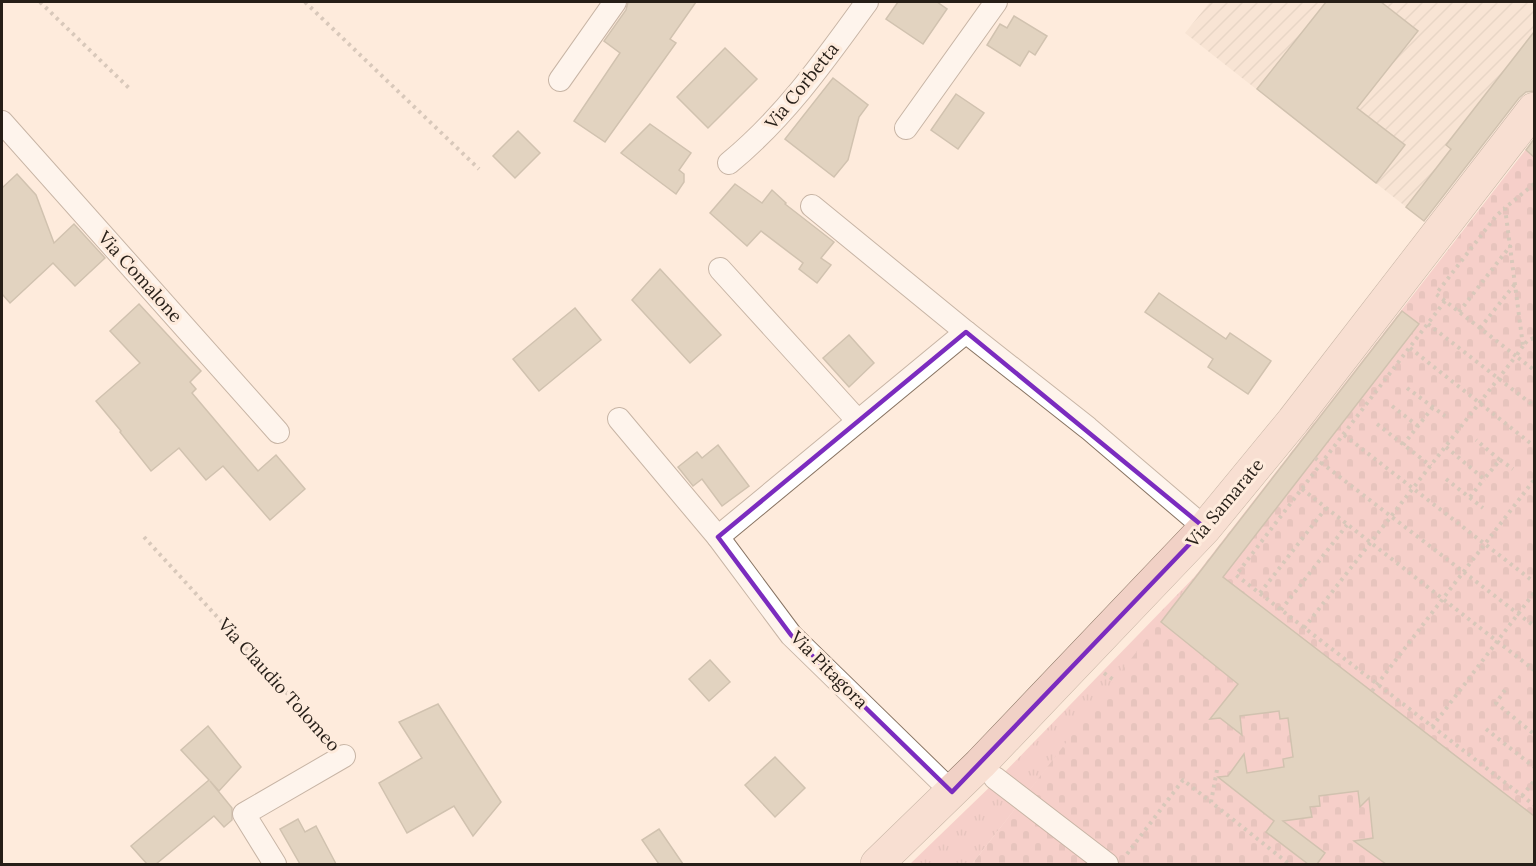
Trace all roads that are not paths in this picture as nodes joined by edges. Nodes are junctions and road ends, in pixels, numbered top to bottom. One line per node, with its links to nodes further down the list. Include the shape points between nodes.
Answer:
1 (615, 2): 4 (street)
2 (867, 2): 8 (street, Via Corbetta, via 813,76 759,139)
3 (996, 2): 7 (street)
4 (560, 80)
5 (1534, 109): 15 (street, Via Samarate, via 1293,421)
6 (2, 122): 14 (street, Via Comalone)
7 (906, 128)
8 (729, 163)
9 (812, 206): 11 (street)
10 (720, 269): 13 (street)
11 (966, 332): 13 (street); 15 (street, via 1088,428)
12 (619, 419): 16 (street, Via Pitagora)
13 (858, 421): 16 (street)
14 (278, 432)
15 (1205, 528): 19 (street, Via Samarate)
16 (718, 537): 19 (street, Via Pitagora, via 791,635)
17 (344, 756): 21 (street, Via Claudio Tolomeo, via 244,814)
18 (995, 778): 20 (street)
19 (952, 792): 22 (street, Via Samarate)
20 (1117, 860)
21 (275, 864)
22 (877, 864)

